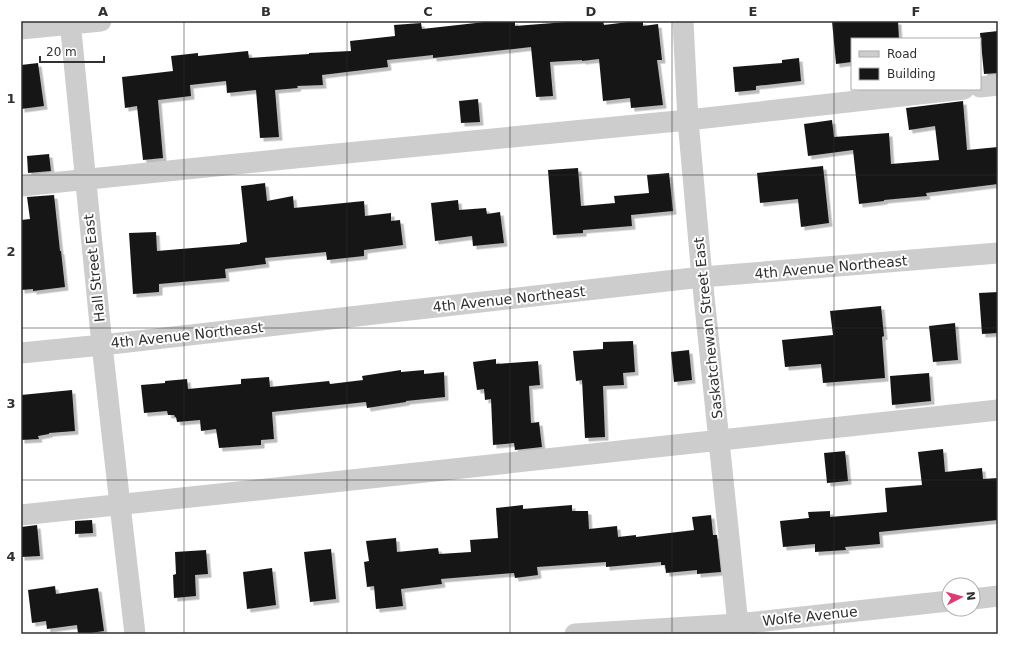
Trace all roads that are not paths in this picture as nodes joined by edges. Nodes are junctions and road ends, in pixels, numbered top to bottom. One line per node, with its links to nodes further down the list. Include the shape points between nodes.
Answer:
1 (101, 21): 3 (street)
2 (683, 21): 8 (street, Saskatchewan Street East)
3 (70, 23): 4 (street); 9 (street, Hall Street East)
4 (21, 30)
5 (998, 85): 6 (street)
6 (981, 87)
7 (955, 90): 8 (street)
8 (688, 120): 9 (street); 12 (street, Saskatchewan Street East)
9 (85, 180): 10 (street); 13 (street, Hall Street East)
10 (21, 186)
11 (998, 253): 12 (street, 4th Avenue Northeast)
12 (702, 277): 13 (street, 4th Avenue Northeast); 16 (street, Saskatchewan Street East)
13 (102, 345): 14 (street, 4th Avenue Northeast); 17 (street, Hall Street East)
14 (21, 354)
15 (998, 410): 16 (street)
16 (719, 441): 17 (street); 22 (street, Saskatchewan Street East)
17 (120, 505): 18 (street); 23 (street, Hall Street East)
18 (21, 515)
19 (998, 596): 20 (street)
20 (981, 598)
21 (941, 602): 22 (street, Wolfe Avenue)
22 (739, 629): 24 (street, Wolfe Avenue)
23 (135, 634)
24 (575, 634)

